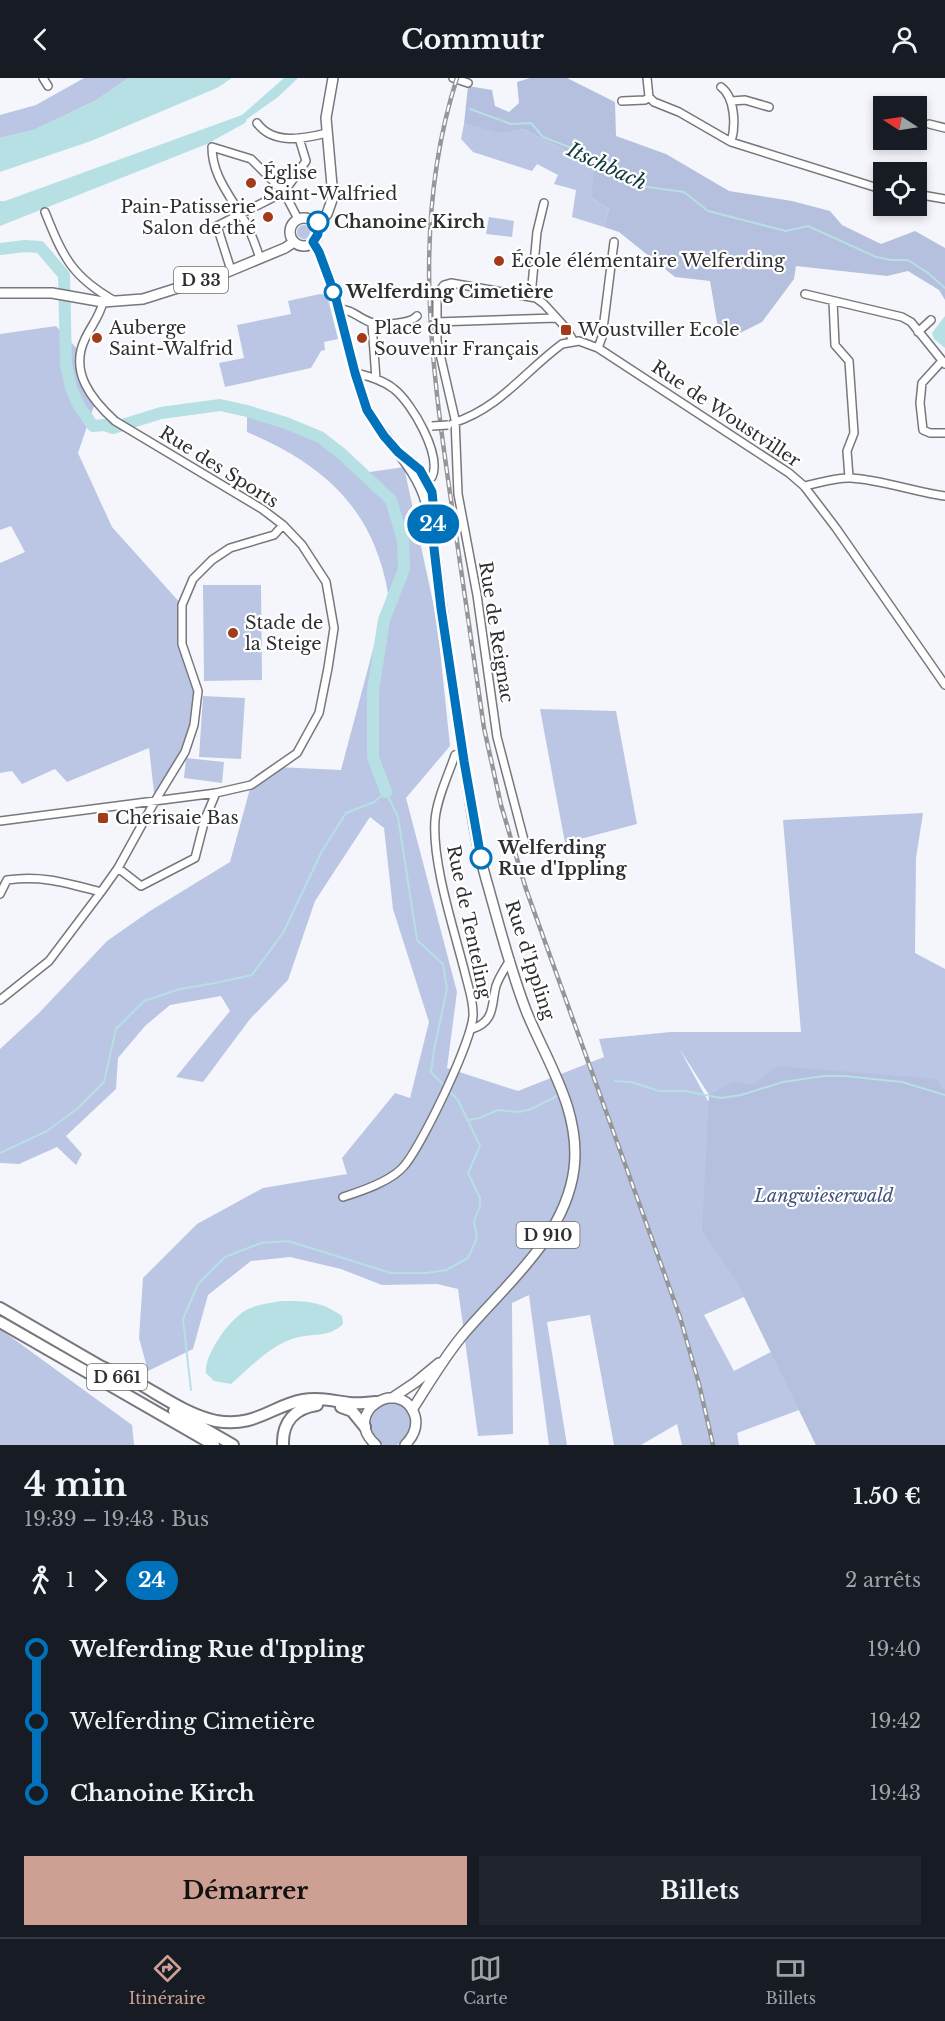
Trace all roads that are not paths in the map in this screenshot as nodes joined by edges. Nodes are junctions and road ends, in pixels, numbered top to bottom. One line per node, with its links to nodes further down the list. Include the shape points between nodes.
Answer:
1 (43, 78): 6 (street)
2 (333, 78): 15 (main road, via 327,104)
3 (453, 78): 5 (street)
4 (647, 78): 8 (street)
5 (468, 83)
6 (48, 86)
7 (721, 87): 10 (street)
8 (649, 97): 9 (street); 17 (street)
9 (622, 101)
10 (732, 101): 11 (street, via 745,100); 17 (street)
11 (769, 107)
12 (257, 123): 16 (street, via 265,133 276,137)
13 (929, 124): 14 (street)
14 (945, 128)
15 (327, 133): 16 (street); 26 (main road, via 333,197 327,214)
16 (299, 138): 19 (street, via 306,161)
17 (731, 142): 18 (street)
18 (873, 187)
19 (284, 192): 24 (street); 24 (street, via 251,159 212,147 219,181); 25 (street)
20 (927, 196): 21 (street)
21 (945, 199)
22 (544, 203): 34 (street)
23 (45, 212): 35 (street, via 64,257 78,275)
24 (241, 214): 30 (street); 31 (street, via 217,226)
25 (298, 219): 26 (main road); 27 (main road, via 290,230)
26 (316, 224): 28 (main road, via 318,234)
27 (294, 242): 28 (main road, via 303,246); 30 (main road, D 33)
28 (313, 242): 38 (main road, Rue d'Ippling / D 910)
29 (614, 242): 46 (street)
30 (260, 258): 31 (main road, D 33)
31 (231, 270): 35 (main road, D 33, via 142,299)
32 (0, 293): 37 (main road, D 33, via 52,293)
33 (805, 294): 36 (street)
34 (531, 296): 40 (street); 42 (street, Rue de Reignac, via 446,284 436,294)
35 (115, 301): 37 (main road, D 33)
36 (833, 301): 44 (street, via 902,317); 53 (street, via 836,345 849,361 854,433 847,451)
37 (103, 302): 57 (street, Rue des Sports, via 82,348 80,371 96,403 115,421)
38 (339, 309): 43 (street); 48 (main road, Rue d'Ippling / D 910)
39 (417, 316): 43 (street, via 404,323)
40 (556, 318): 42 (street); 45 (street)
41 (931, 320): 44 (street)
42 (436, 322): 50 (street, Rue de Reignac)
43 (372, 324): 49 (street)
44 (918, 332): 47 (street)
45 (573, 340): 46 (street, Rue de Woustviller); 50 (street, via 558,347 488,407)
46 (598, 348): 55 (street, Rue de Woustviller)
47 (943, 362): 52 (street, via 922,383 920,403 923,430)
48 (355, 373): 49 (street); 54 (main road, Rue d'Ippling / D 910, via 371,418)
49 (376, 379): 51 (street, via 401,395)
50 (452, 423): 51 (street, bridge); 63 (street, Rue de Reignac, via 458,494 493,712)
51 (421, 427): 54 (street, via 435,466 433,476)
52 (945, 433)
53 (849, 477): 55 (street); 56 (street)
54 (424, 483): 59 (main road, Rue d'Ippling / D 910, via 434,503 432,531)
55 (804, 486): 58 (street, Rue de Woustviller)
56 (945, 496)
57 (283, 525): 60 (street, Rue des Sports, via 302,545 326,582 334,628 319,713 297,753 251,785); 61 (street, via 274,535 230,548 193,579 182,605 182,644 198,691 194,725 185,752)
58 (945, 685)
59 (462, 752): 67 (main road, Rue d'Ippling / D 910, via 478,844); 69 (street, Rue de Tenteling, via 455,755 441,792 435,830 436,850 472,1003)
60 (216, 793): 61 (street, Rue des Sports); 64 (street, via 195,858 141,886)
61 (155, 801): 62 (street, Rue des Sports); 64 (street)
62 (0, 821)
63 (525, 844)
64 (118, 868): 65 (street)
65 (100, 892): 66 (street, via 47,878 22,878 7,880); 68 (street, via 49,961)
66 (0, 894)
67 (510, 960): 69 (street, via 497,985 491,1013); 73 (main road, Rue d'Ippling / D 910, via 527,1011 566,1101 574,1130 574,1169 567,1200 550,1233)
68 (0, 1000)
69 (472, 1029): 70 (street, Rue de Tenteling, via 404,1167 375,1185)
70 (344, 1197)
71 (0, 1308): 74 (highway, D 661)
72 (0, 1322): 75 (highway, D 661)
73 (447, 1356): 76 (main road, Rue d'Ippling / D 910); 78 (main road, Rue d'Ippling / D 910)
74 (100, 1366): 77 (highway, via 177,1406 218,1421 252,1419 302,1400); 82 (highway, D 661)
75 (126, 1395): 80 (highway); 81 (highway, D 661)
76 (392, 1398): 77 (main road, Rue d'Ippling); 78 (main road, via 403,1401)
77 (376, 1402): 79 (main road, via 369,1409)
78 (412, 1410): 85 (main road, via 416,1429)
79 (365, 1427): 83 (highway, via 352,1411 308,1406 299,1409 287,1423); 84 (main road)
80 (203, 1445)
81 (214, 1445)
82 (233, 1445)
83 (284, 1445)
84 (376, 1445)
85 (405, 1445)

